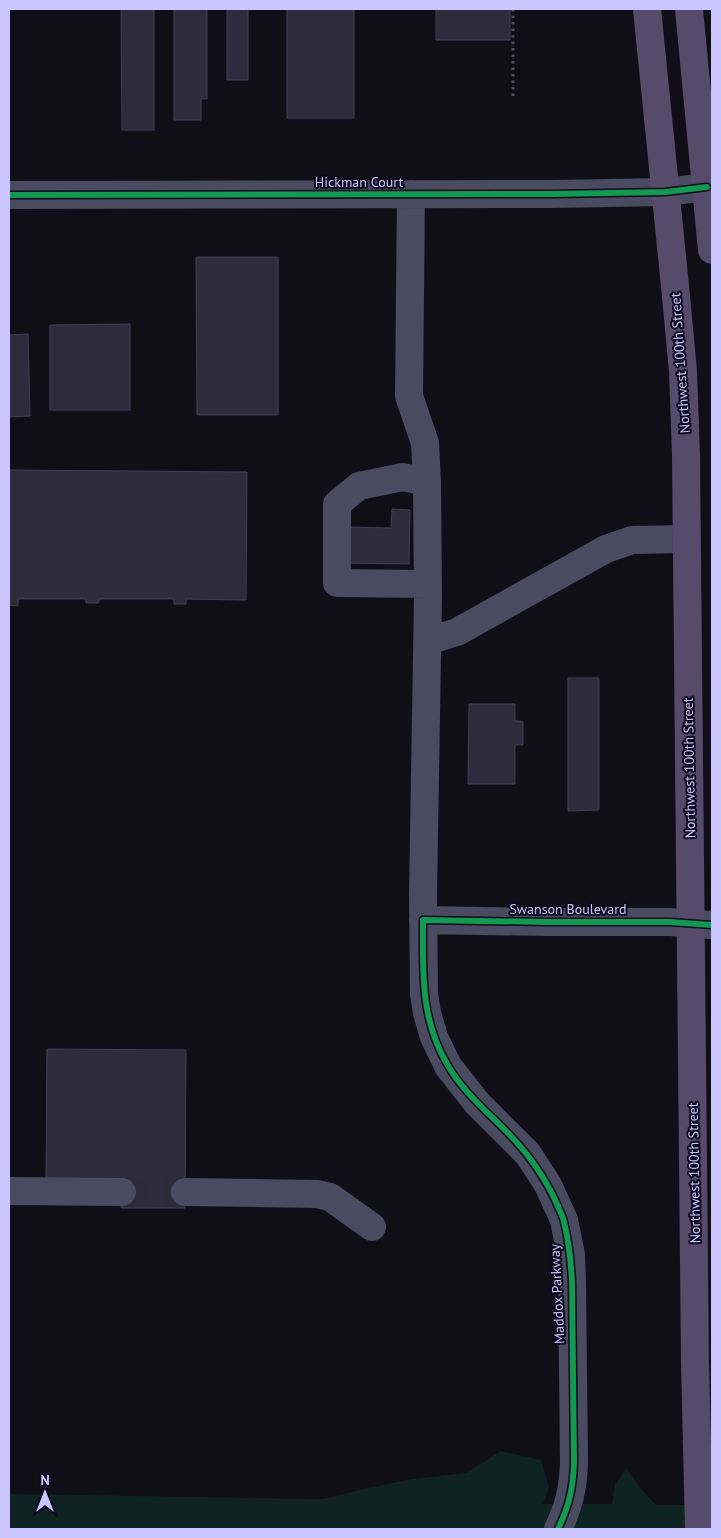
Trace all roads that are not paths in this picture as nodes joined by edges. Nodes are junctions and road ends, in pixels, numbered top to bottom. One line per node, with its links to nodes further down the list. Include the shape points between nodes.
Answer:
1 (646, 9): 4 (main road, Northwest 100th Street)
2 (689, 9): 3 (main road)
3 (707, 187): 4 (street, Hickman Court); 7 (main road)
4 (665, 192): 5 (street, Hickman Court); 9 (main road, Northwest 100th Street, via 683,371)
5 (411, 194): 6 (street, Hickman Court); 8 (street, Maddox Parkway, via 409,396 425,443)
6 (12, 195)
7 (712, 250)
8 (427, 482): 10 (street, Maddox Parkway); 10 (street, via 403,477 359,486 337,504 337,583)
9 (686, 539): 11 (street, via 632,540 606,549 457,632); 13 (main road, Northwest 100th Street)
10 (428, 584): 11 (street, Maddox Parkway)
11 (428, 640): 12 (street, Maddox Parkway)
12 (423, 920): 13 (street, Swanson Boulevard); 19 (street, Maddox Parkway, via 424,994 440,1051 477,1103 528,1154 548,1185 564,1220 571,1255 574,1463 572,1490)
13 (702, 924): 18 (main road, Northwest 100th Street, via 695,1362)
14 (9, 1191): 15 (street)
15 (122, 1192)
16 (185, 1192): 17 (street, via 317,1194 330,1197)
17 (372, 1227)
18 (699, 1522)
19 (558, 1529)

